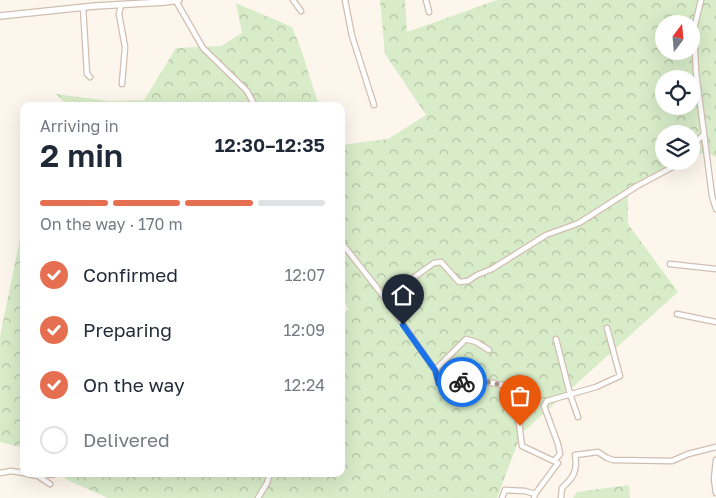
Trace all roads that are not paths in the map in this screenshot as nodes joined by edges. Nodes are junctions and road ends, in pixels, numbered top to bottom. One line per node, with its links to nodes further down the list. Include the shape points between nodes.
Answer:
1 (177, 0): 6 (street); 13 (street, via 203,48 247,91)
2 (293, 0): 8 (street)
3 (345, 0): 14 (street, via 350,30)
4 (426, 0): 9 (street)
5 (701, 0): 15 (street, via 694,29)
6 (121, 5): 7 (street); 12 (street, via 119,14 125,47)
7 (83, 7): 10 (street); 11 (street, via 86,74)
8 (301, 11)
9 (429, 12)
10 (0, 16)
11 (90, 77)
12 (122, 84)
13 (253, 102)
14 (374, 105)
15 (704, 135): 16 (street); 18 (street)
16 (700, 139)
17 (667, 170): 22 (street, via 578,224 546,235 468,281 459,282 441,262 434,263)
18 (716, 209)
19 (345, 247): 22 (street)
20 (670, 264): 21 (street)
21 (716, 269)
22 (385, 298): 28 (street)
23 (677, 314): 24 (street)
24 (716, 322)
25 (606, 328): 29 (street, via 620,376)
26 (556, 339): 29 (street)
27 (489, 350): 28 (street, via 466,340)
28 (435, 370): 32 (street, via 439,384 450,386 472,379 502,385 517,407 522,446)
29 (570, 394): 30 (street); 32 (street, via 547,401 544,406 558,444 560,454)
30 (578, 416)
31 (716, 447): 43 (street, via 672,461 613,460 598,452 575,456 577,466 573,478 562,488)
32 (555, 460): 40 (street, via 558,463)
33 (716, 460): 39 (street)
34 (20, 472): 35 (street)
35 (0, 473)
36 (40, 477): 38 (street)
37 (269, 477): 41 (street)
38 (50, 484)
39 (716, 493)
40 (534, 496): 42 (street, via 525,490 505,490)
41 (258, 498)
42 (502, 498)
43 (561, 498)

